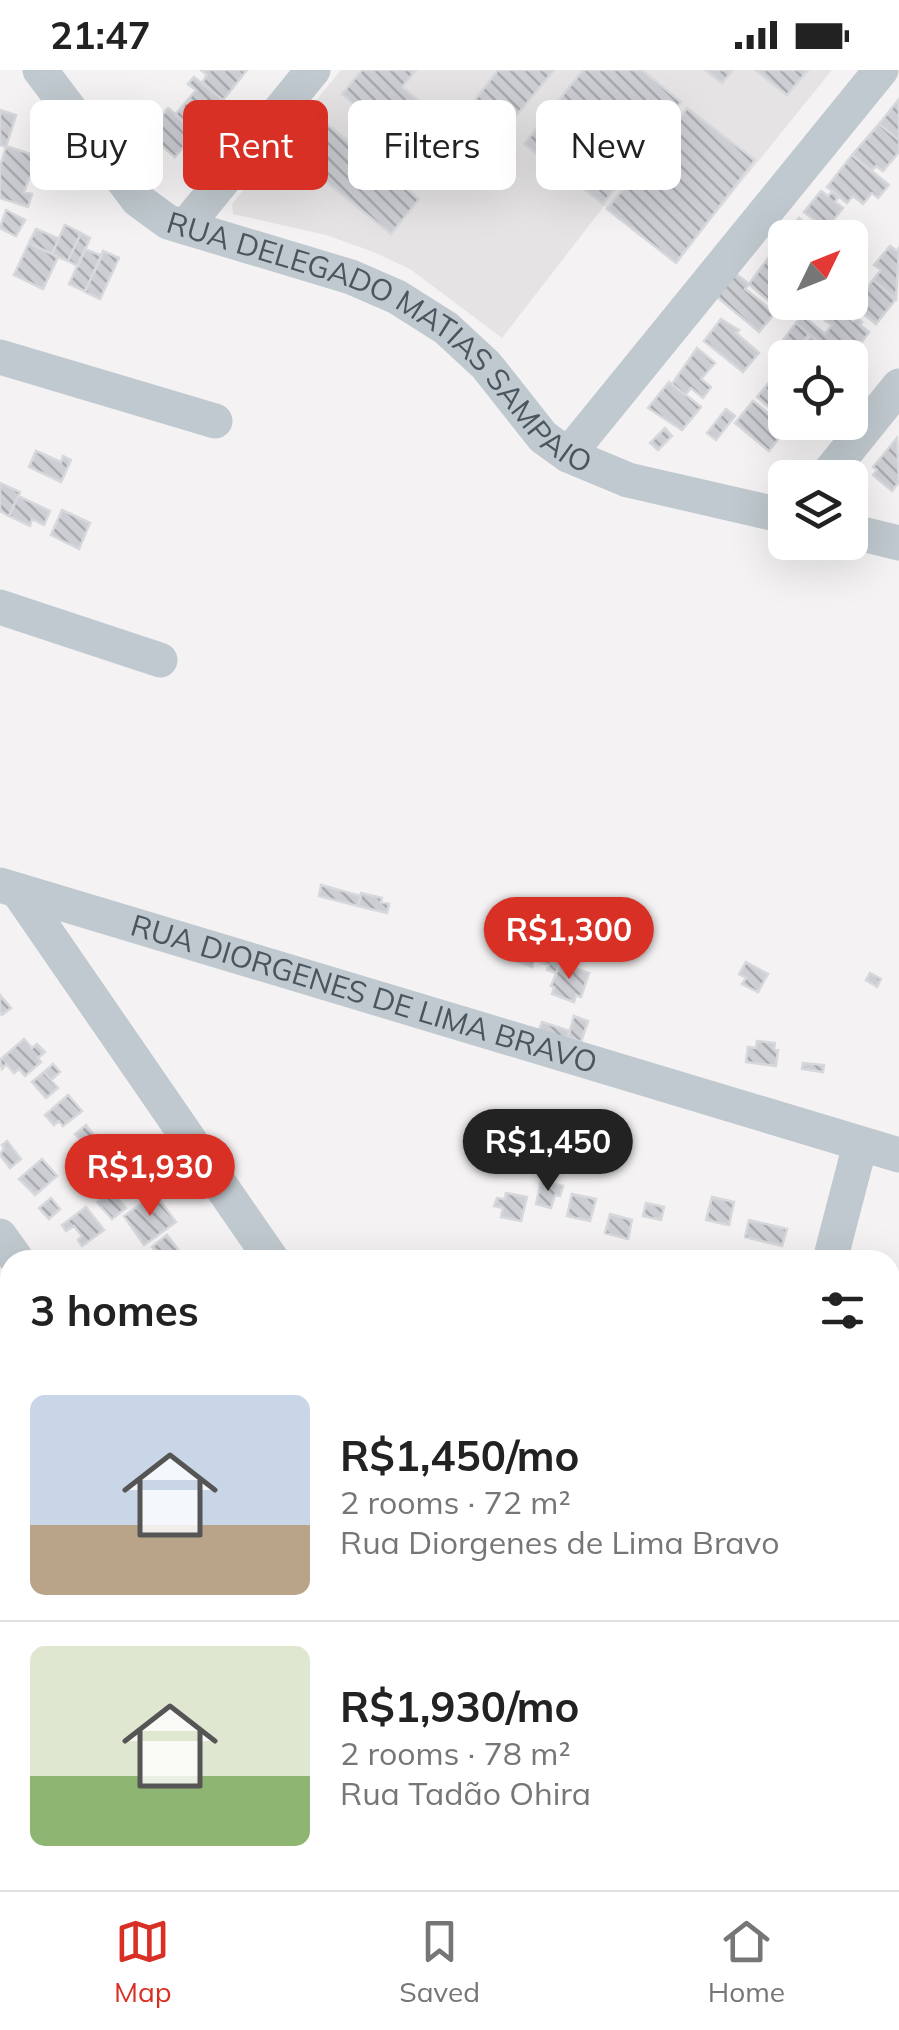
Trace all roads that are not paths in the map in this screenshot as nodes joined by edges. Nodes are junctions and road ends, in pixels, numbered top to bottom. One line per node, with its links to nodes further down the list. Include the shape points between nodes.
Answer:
1 (40, 70): 4 (street, RUA DELEGADO MATIAS SAMPAIO, via 138,200)
2 (314, 70): 4 (street)
3 (880, 70): 8 (street)
4 (186, 227): 8 (street, RUA DELEGADO MATIAS SAMPAIO, via 398,297 486,365 543,438)
5 (0, 357): 7 (street)
6 (899, 386): 9 (street)
7 (215, 421)
8 (568, 455): 10 (street, RUA DELEGADO MATIAS SAMPAIO, via 628,480)
9 (840, 460)
10 (768, 512)
11 (868, 534): 12 (street)
12 (899, 542)
13 (0, 607): 14 (street)
14 (160, 660)
15 (9, 888): 16 (street, RUA DIORGENES DE LIMA BRAVO); 18 (street)
16 (860, 1145): 17 (street, RUA DIORGENES DE LIMA BRAVO); 19 (street)
17 (899, 1155)
18 (265, 1250)
19 (833, 1250)

